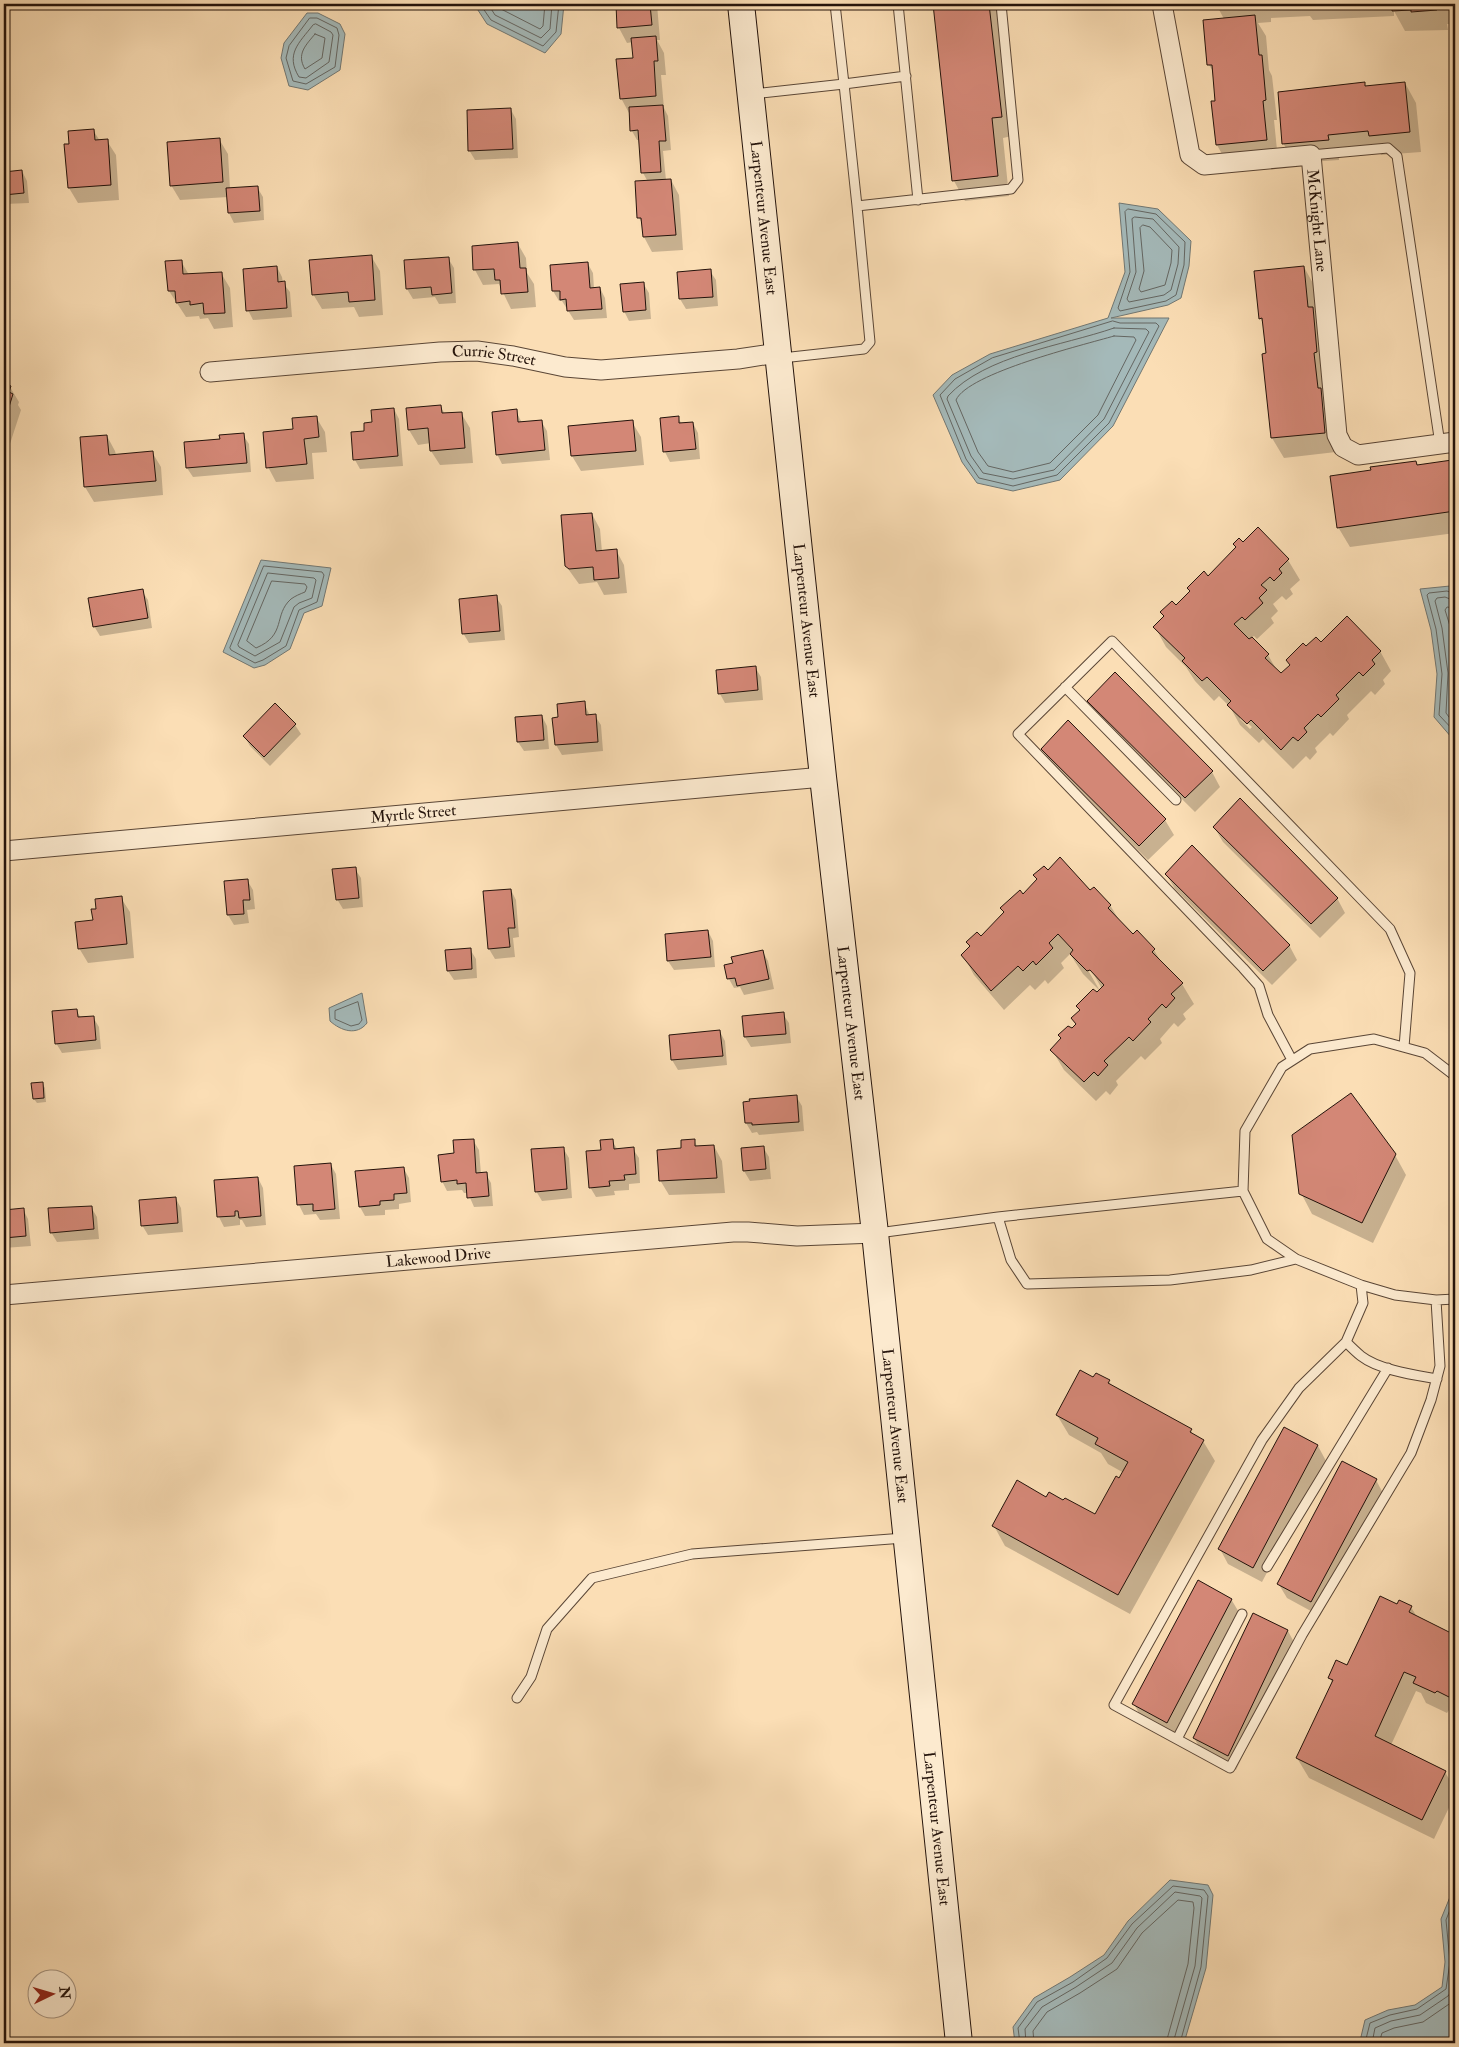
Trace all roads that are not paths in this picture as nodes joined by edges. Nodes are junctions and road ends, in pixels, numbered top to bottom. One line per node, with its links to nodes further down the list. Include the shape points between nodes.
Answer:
1 (742, 4): 8 (street, Larpenteur Avenue East)
2 (835, 4): 7 (lane)
3 (898, 4): 6 (lane)
4 (1001, 4): 10 (lane, via 1018,180 1012,189)
5 (1162, 4): 9 (street, McKnight Lane, via 1190,155 1204,165)
6 (906, 76): 7 (lane); 10 (lane)
7 (844, 84): 8 (lane); 11 (lane)
8 (751, 94): 12 (street, Larpenteur Avenue East)
9 (1311, 156): 14 (lane, via 1388,148 1397,156); 14 (street, McKnight Lane, via 1337,435 1343,447 1358,455)
10 (918, 200): 11 (lane)
11 (857, 206): 12 (lane, via 870,342 864,349)
12 (778, 356): 13 (street, Currie Street, via 601,370 477,351 440,352); 16 (street, Larpenteur Avenue East)
13 (210, 372)
14 (1448, 443)
15 (1065, 687): 17 (lane); 19 (lane, via 1112,641 1390,930 1410,973); 20 (lane, via 1018,734 1259,986 1268,1015)
16 (823, 777): 18 (street, Myrtle Street); 24 (street, Larpenteur Avenue East)
17 (1176, 800)
18 (4, 851)
19 (1404, 1047): 20 (lane, via 1374,1039 1310,1049); 21 (lane, via 1425,1053)
20 (1292, 1060): 22 (lane, via 1282,1066 1245,1131)
21 (1455, 1076)
22 (1243, 1191): 23 (lane); 25 (lane, via 1268,1239)
23 (998, 1217): 24 (lane); 25 (lane, via 1011,1260 1027,1284 1170,1280 1251,1270)
24 (875, 1233): 27 (street, Lakewood Drive, via 797,1236 733,1232); 33 (street, Larpenteur Avenue East)
25 (1296, 1259): 26 (lane)
26 (1361, 1285): 29 (lane, via 1395,1295); 30 (lane, via 1363,1303)
27 (4, 1295)
28 (1455, 1299): 29 (lane)
29 (1436, 1300): 32 (lane, via 1440,1366)
30 (1346, 1342): 31 (lane, via 1362,1358); 37 (lane, via 1299,1388 1262,1440 1114,1705)
31 (1388, 1368): 32 (lane); 34 (lane)
32 (1437, 1379): 37 (lane, via 1411,1453 1302,1635 1230,1768)
33 (907, 1538): 36 (lane, via 692,1554 592,1578 546,1629 531,1677); 38 (street, Larpenteur Avenue East)
34 (1267, 1568)
35 (1242, 1614): 37 (lane)
36 (517, 1698)
37 (1176, 1739)
38 (960, 2043)

